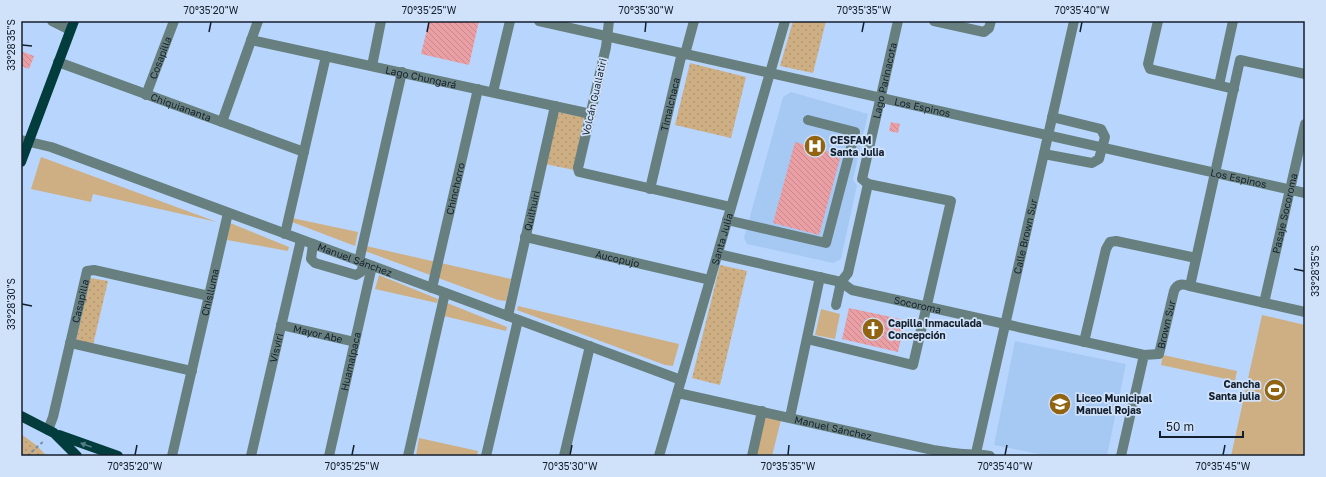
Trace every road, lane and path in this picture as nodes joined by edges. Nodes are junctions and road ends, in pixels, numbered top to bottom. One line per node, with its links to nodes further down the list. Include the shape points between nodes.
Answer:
1 (52, 21): 15 (street)
2 (174, 21): 30 (street, Cosapilla)
3 (258, 21): 18 (street)
4 (381, 21): 22 (street)
5 (510, 21): 29 (street)
6 (539, 21): 17 (street, Los Espinos)
7 (609, 21): 17 (street, Volcán Guallatiri)
8 (694, 21): 19 (street, Timalchaca)
9 (785, 21): 24 (street, Santa Julia)
10 (898, 21): 31 (street, Lago Parinacota)
11 (934, 21): 16 (street, via 981,32)
12 (1074, 21): 34 (street, Calle Brown Sur)
13 (1158, 21): 26 (street, via 1148,64 1150,69)
14 (1233, 21): 26 (street)
15 (72, 25): 21 (main road)
16 (989, 26)
17 (607, 36): 19 (street, Los Espinos); 33 (street, Volcán Guallatiri)
18 (251, 40): 20 (street, Lago Chungará); 36 (street)
19 (684, 54): 24 (street, Los Espinos); 46 (street, Timalchaca, via 681,57)
20 (326, 56): 22 (street, Lago Chungará); 41 (street)
21 (58, 62): 30 (street, Chiquiananta); 39 (main road)
22 (372, 66): 23 (street, Lago Chungará)
23 (402, 72): 27 (street, Lago Chungará); 58 (street, Huamalpaca)
24 (770, 73): 31 (street, Los Espinos); 49 (street, Santa Julia)
25 (1305, 74): 28 (street, via 1240,60)
26 (1219, 86): 28 (street)
27 (478, 89): 29 (street, Lago Chungará); 63 (street, Chinchorro)
28 (1234, 89): 44 (street)
29 (493, 92): 32 (street, Lago Chungará)
30 (146, 95): 36 (street, Chiquiananta)
31 (880, 98): 38 (street, Los Espinos); 45 (street, Lago Parinacota, via 862,177)
32 (555, 106): 33 (street, Lago Chungará); 53 (street, Quilhuiri)
33 (591, 114): 46 (street, Volcán Guallatiri, via 579,172)
34 (1052, 117): 38 (street, Calle Brown Sur); 40 (street, via 1101,129 1105,137)
35 (808, 120): 51 (street, via 855,132 826,243)
36 (222, 122): 41 (street, Chiquiananta)
37 (1305, 124): 47 (street, Pasaje Socoroma)
38 (1048, 135): 40 (street, Los Espinos); 42 (street, Calle Brown Sur)
39 (25, 141): 43 (main road); 50 (street, Manuel Sánchez, via 51,148)
40 (1103, 148): 42 (street, via 1099,159 1092,163); 44 (street, Los Espinos)
41 (304, 152): 52 (street)
42 (1044, 154): 72 (street, Calle Brown Sur)
43 (21, 162)
44 (1215, 173): 47 (street, Los Espinos); 57 (street)
45 (868, 184): 61 (street, Lago Parinacota, via 848,273); 68 (street, via 951,201)
46 (650, 189): 49 (street)
47 (1290, 190): 48 (street, Los Espinos); 66 (street, Pasaje Socoroma)
48 (1305, 193)
49 (731, 207): 51 (street, Santa Julia)
50 (228, 213): 52 (street, Manuel Sánchez); 65 (street, Chislluma)
51 (727, 220): 56 (street, Santa Julia)
52 (285, 234): 54 (street, Manuel Sánchez)
53 (525, 237): 60 (street, Aucopujo); 70 (street, Quilhuiri)
54 (301, 240): 55 (street, Manuel Sánchez); 73 (street, Visviri)
55 (313, 244): 58 (street, Manuel Sánchez); 58 (street, via 311,259 315,263 356,275 361,272)
56 (718, 254): 59 (street, Socoroma); 60 (street, Santa Julia)
57 (1196, 258): 62 (street); 76 (street, via 1116,241 1110,242)
58 (365, 263): 63 (street, Manuel Sánchez); 75 (street, Huamalpaca)
59 (820, 278): 61 (street, Socoroma); 74 (street)
60 (710, 280): 81 (street, Santa Julia)
61 (841, 282): 67 (street, Lago Parinacota); 68 (street, Socoroma, via 852,290)
62 (1190, 286): 66 (street); 79 (street, Brown Sur, via 1180,284 1175,288 1159,354)
63 (432, 288): 64 (street, Manuel Sánchez)
64 (445, 293): 70 (street, Manuel Sánchez); 95 (street)
65 (209, 296): 77 (street, Casapilla, via 89,270 86,273); 80 (street, Chislluma)
66 (1264, 303): 69 (street)
67 (836, 305)
68 (926, 306): 72 (street, Socoroma); 74 (street, via 913,365)
69 (1305, 312)
70 (508, 316): 71 (street, Manuel Sánchez)
71 (518, 320): 78 (street, Manuel Sánchez); 96 (street)
72 (1005, 324): 76 (street, Socoroma); 88 (street, Calle Brown Sur)
73 (281, 325): 75 (street, Mayor Abe); 93 (street, Visviri)
74 (807, 339): 85 (street)
75 (355, 342): 94 (street, Huamalpaca)
76 (1084, 342): 79 (street, Socoroma)
77 (70, 343): 80 (street); 86 (street, Casapilla)
78 (590, 346): 81 (street, Manuel Sánchez); 97 (street)
79 (1144, 355): 101 (street, Brown Sur)
80 (192, 371): 92 (street, Chislluma)
81 (681, 380): 82 (street, Santa Julia)
82 (678, 393): 83 (street, Manuel Sánchez); 98 (street, Santa Julia)
83 (762, 411): 85 (street, Manuel Sánchez); 99 (street)
84 (21, 416): 86 (main road)
85 (790, 417): 87 (street, Manuel Sánchez)
86 (51, 431): 89 (path); 90 (main road); 91 (main road, one-way to 86)
87 (942, 453): 88 (street, Manuel Sánchez)
88 (976, 453): 100 (street, Manuel Sánchez)
89 (27, 456)
90 (77, 456)
91 (118, 456)
92 (172, 456)
93 (251, 456)
94 (329, 456)
95 (408, 456)
96 (486, 456)
97 (564, 456)
98 (659, 456)
99 (752, 456)
100 (990, 456)
101 (1121, 456)

